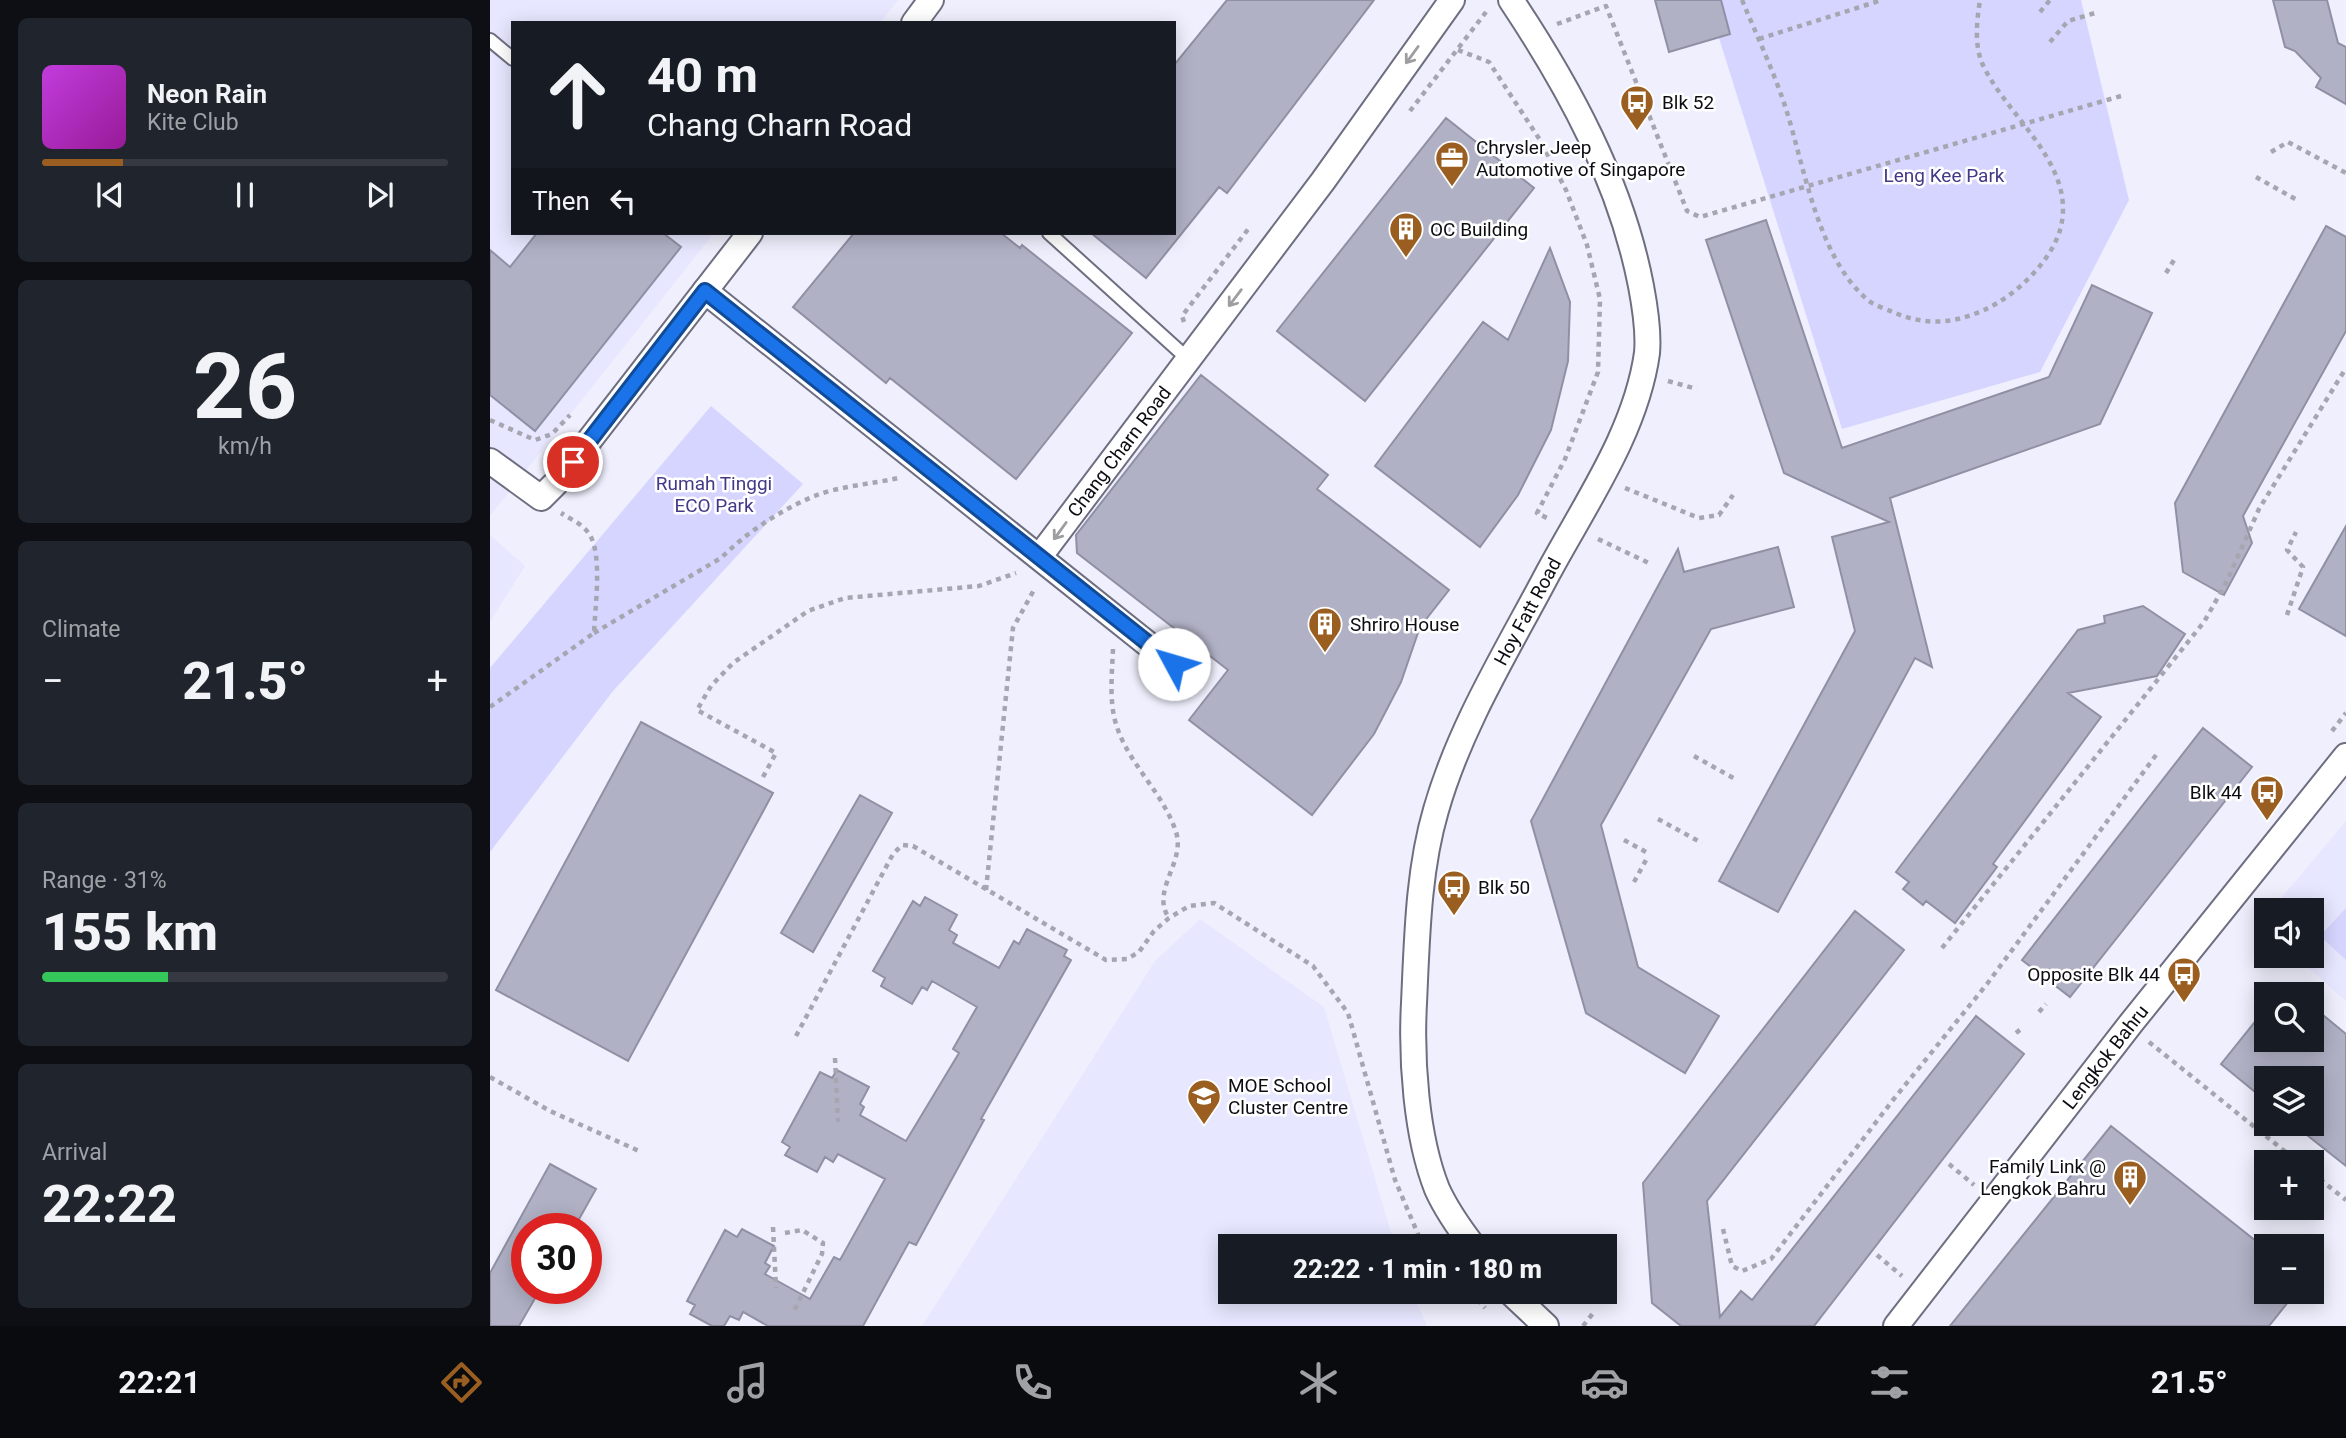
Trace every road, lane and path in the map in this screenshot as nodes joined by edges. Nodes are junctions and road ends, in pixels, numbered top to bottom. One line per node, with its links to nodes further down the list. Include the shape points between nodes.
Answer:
1 (932, 0): 10 (street)
2 (1452, 0): 29 (street, Chang Charn Road, one-way to 29)
3 (1511, 0): 37 (street, Hoy Fatt Road, via 1572,99 1613,190 1645,309 1647,351 1636,398)
4 (1742, 0): 12 (path)
5 (1882, 0): 12 (path)
6 (1980, 0): 18 (path, via 1976,28 1982,61)
7 (2050, 0): 8 (path)
8 (2040, 12)
9 (2095, 13): 14 (path, via 2068,21)
10 (916, 21)
11 (1550, 26): 22 (path, via 1606,6 1687,211 1700,217)
12 (1759, 39): 22 (path)
13 (490, 40): 16 (lane)
14 (2050, 42)
15 (1458, 50): 40 (path, via 1489,62 1540,140 1583,234 1600,299 1598,372 1565,459 1537,513)
16 (511, 57)
17 (2121, 96): 18 (path)
18 (2022, 125): 22 (path); 22 (path, via 2046,158 2059,187 2063,220 2052,249 2022,284 1997,305 1958,322 1914,321 1870,302 1840,269)
19 (2271, 152): 20 (path, via 2288,142)
20 (2346, 173)
21 (2256, 177): 23 (path)
22 (1809, 184)
23 (2297, 200)
24 (748, 235): 28 (street)
25 (1051, 235): 29 (lane)
26 (2174, 260): 27 (path)
27 (2166, 273)
28 (705, 291): 36 (street); 39 (street)
29 (1188, 359): 43 (street, Chang Charn Road, one-way to 43)
30 (2346, 368): 64 (path, via 2259,509 2204,622)
31 (1672, 382): 32 (path)
32 (1698, 389)
33 (576, 408): 34 (path, via 552,434 534,440)
34 (490, 420)
35 (490, 461): 39 (street)
36 (928, 468): 43 (street); 47 (path, via 818,495 769,520 721,558)
37 (1600, 478): 38 (path, via 1699,518 1719,515); 84 (street, Hoy Fatt Road, via 1492,679 1435,812 1423,882 1413,1024 1416,1086 1428,1161 1438,1191)
38 (1733, 495)
39 (541, 498): 47 (path, via 581,524 592,538)
40 (1554, 522)
41 (2296, 532): 46 (path, via 2287,550 2303,567)
42 (1591, 535): 44 (path)
43 (1031, 564): 49 (street); 54 (path, via 979,586 845,598 808,611 733,663 697,710 776,753)
44 (1651, 564)
45 (1036, 587): 62 (path, via 1013,628)
46 (2287, 615)
47 (594, 633): 50 (path)
48 (1112, 640): 63 (path, via 1115,723 1177,835 1172,874 1161,896)
49 (1174, 664)
50 (490, 707)
51 (2159, 751): 81 (path, via 1987,984 1771,1259 1742,1271 1732,1266)
52 (1694, 756): 55 (path)
53 (2346, 756): 93 (street, Lengkok Bahru, via 2116,1041)
54 (763, 777)
55 (1737, 780)
56 (1658, 819): 58 (path)
57 (1624, 840): 59 (path)
58 (1702, 843)
59 (1646, 852)
60 (1646, 860): 61 (path)
61 (1634, 883)
62 (986, 890): 63 (path, via 1106,960 1127,959 1139,952); 69 (path, via 913,846 902,845)
63 (1170, 918): 83 (path, via 1189,906 1214,903 1312,966 1330,986 1348,1013 1359,1042 1395,1180)
64 (1942, 948)
65 (2046, 1004): 66 (path)
66 (2039, 1012)
67 (2021, 1029): 68 (path)
68 (2016, 1033)
69 (796, 1036)
70 (2148, 1040): 74 (path)
71 (835, 1058): 73 (path)
72 (490, 1077): 75 (path)
73 (838, 1122)
74 (2283, 1150)
75 (639, 1152)
76 (1949, 1164): 77 (path)
77 (1969, 1181)
78 (2324, 1183): 79 (path)
79 (2346, 1200)
80 (773, 1227): 87 (path)
81 (1723, 1229)
82 (785, 1233): 89 (path, via 802,1230 823,1243)
83 (1418, 1234)
84 (1465, 1234)
85 (1877, 1255): 86 (path)
86 (1903, 1276)
87 (776, 1288)
88 (1523, 1304): 91 (street)
89 (794, 1311)
90 (1594, 1312): 92 (path)
91 (1546, 1326)
92 (1583, 1326)
93 (1896, 1326)

